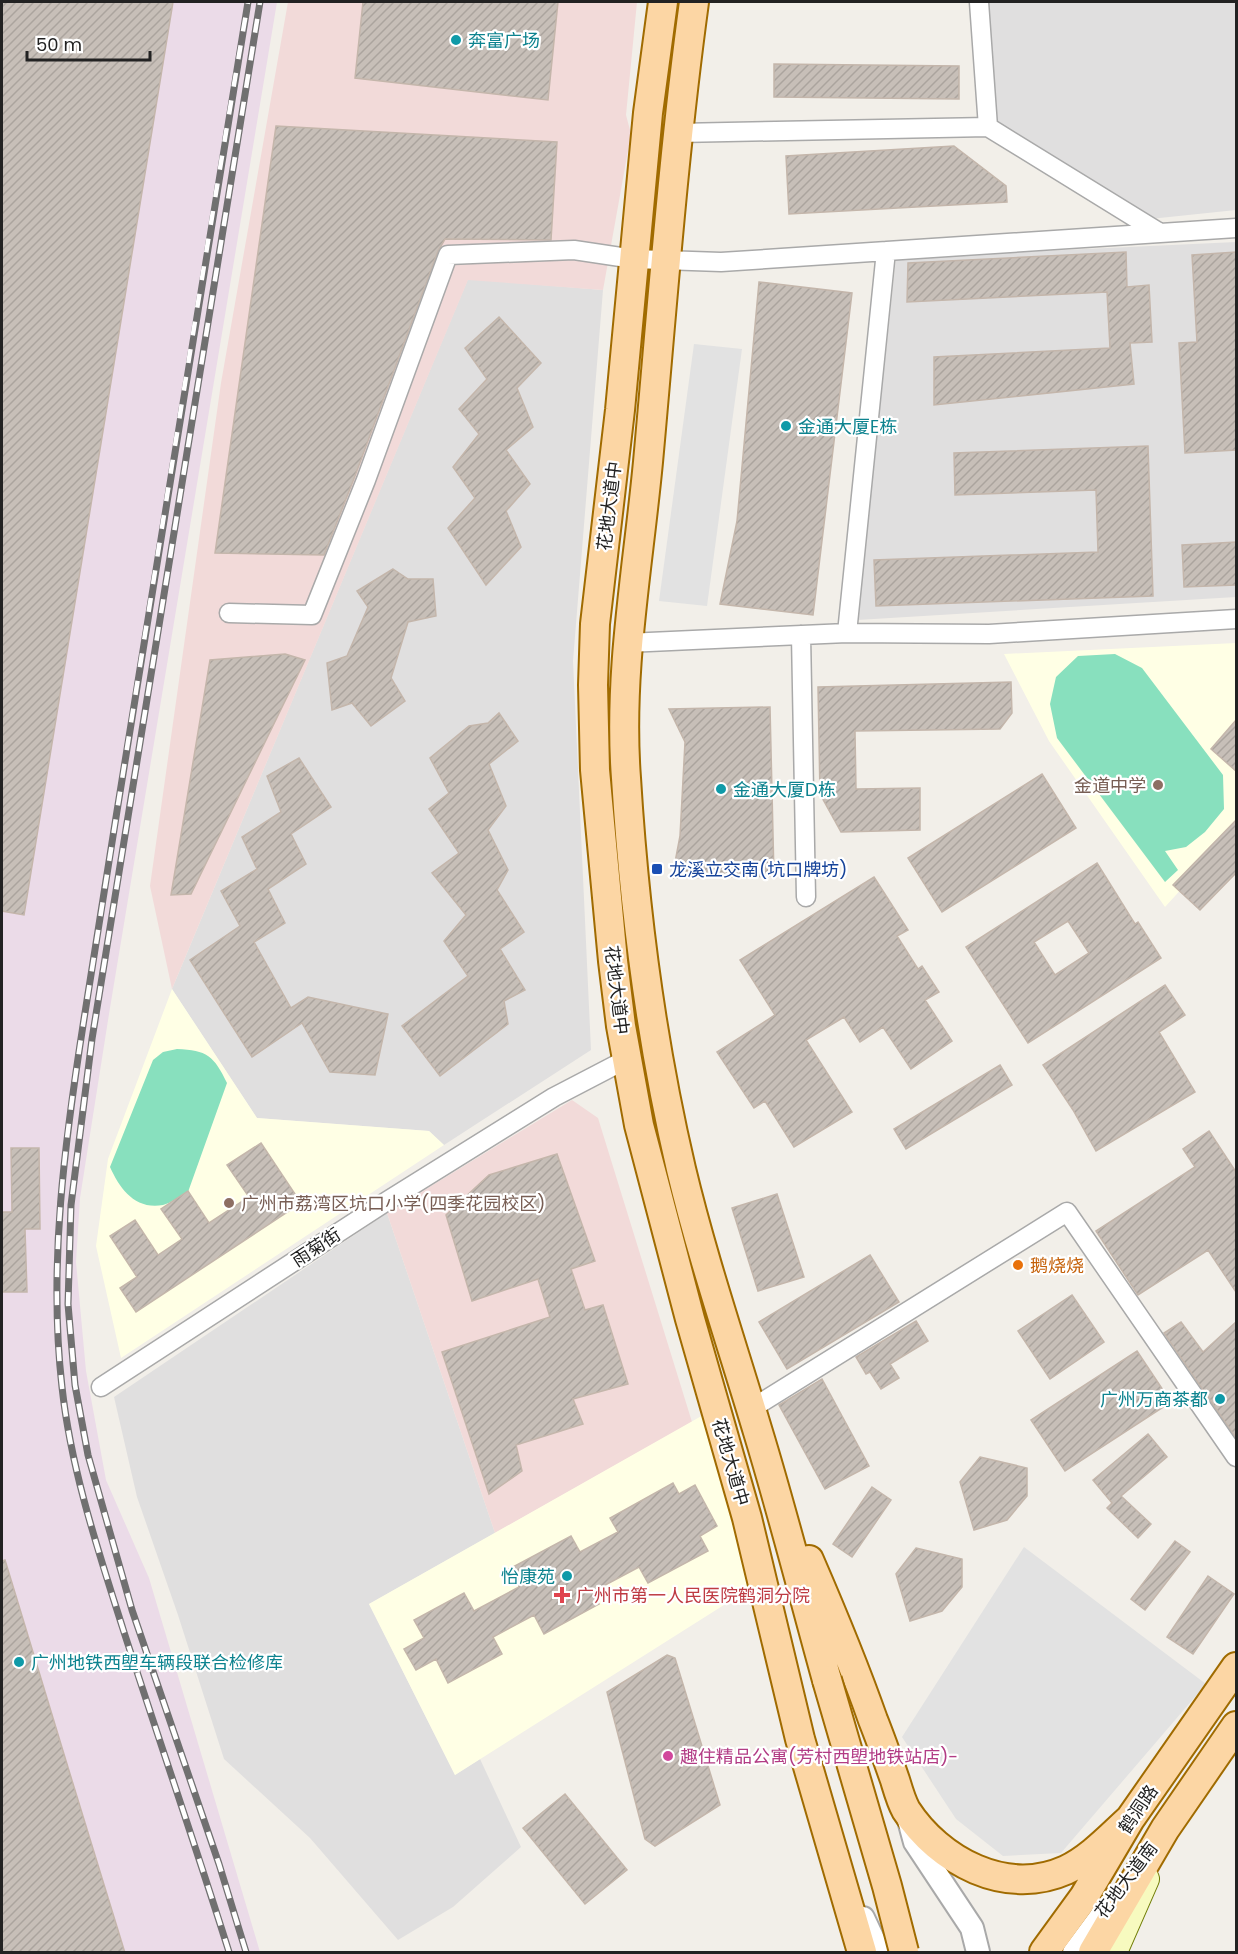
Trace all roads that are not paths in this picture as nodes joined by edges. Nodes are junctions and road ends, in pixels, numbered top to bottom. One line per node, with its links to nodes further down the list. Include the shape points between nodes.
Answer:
1 (663, 2): 9 (main road, 花地大道中)
2 (694, 2): 5 (main road, 花地大道中)
3 (979, 2): 4 (street)
4 (988, 127): 5 (street); 7 (street)
5 (678, 133): 10 (main road, 花地大道中)
6 (1236, 228): 7 (street)
7 (1160, 233): 8 (street)
8 (886, 251): 10 (street, via 721,262); 13 (street)
9 (634, 259): 10 (street); 11 (street, via 574,250 448,255 312,615); 17 (main road, 花地大道中, via 595,624 593,685 595,771 613,961)
10 (665, 261): 15 (main road, 花地大道中)
11 (229, 613)
12 (1236, 619): 13 (street, via 989,634)
13 (847, 633): 14 (street)
14 (801, 635): 15 (street); 16 (street)
15 (627, 643): 19 (main road, 花地大道中, via 626,780 652,1022 682,1172)
16 (806, 897)
17 (627, 1059): 18 (street, 雨菊街, via 554,1097 465,1152); 27 (main road, 花地大道中, via 659,1203 747,1518 800,1739)
18 (101, 1387)
19 (751, 1409): 20 (street, via 1067,1212); 21 (main road, 花地大道中)
20 (1236, 1456)
21 (770, 1473): 24 (main road, via 848,1648); 30 (main road, 花地大道中, bridge)
22 (1236, 1667): 25 (main road, 鹤洞路)
23 (1236, 1726): 26 (main road, 鹤洞路)
24 (905, 1808): 25 (main road, via 930,1840 953,1859 981,1872 1012,1878 1039,1878 1067,1870); 31 (street, via 915,1842 972,1928)
25 (1130, 1819): 32 (main road, 鹤洞路, via 1084,1898)
26 (1165, 1829): 33 (street, 花地大道南); 34 (main road, 鹤洞路); 35 (main road, 花地大道南)
27 (834, 1857): 28 (main road, 花地大道中); 29 (street)
28 (862, 1953)
29 (879, 1953)
30 (904, 1953)
31 (978, 1953)
32 (1044, 1953)
33 (1072, 1953)
34 (1093, 1953)
35 (1114, 1953)

